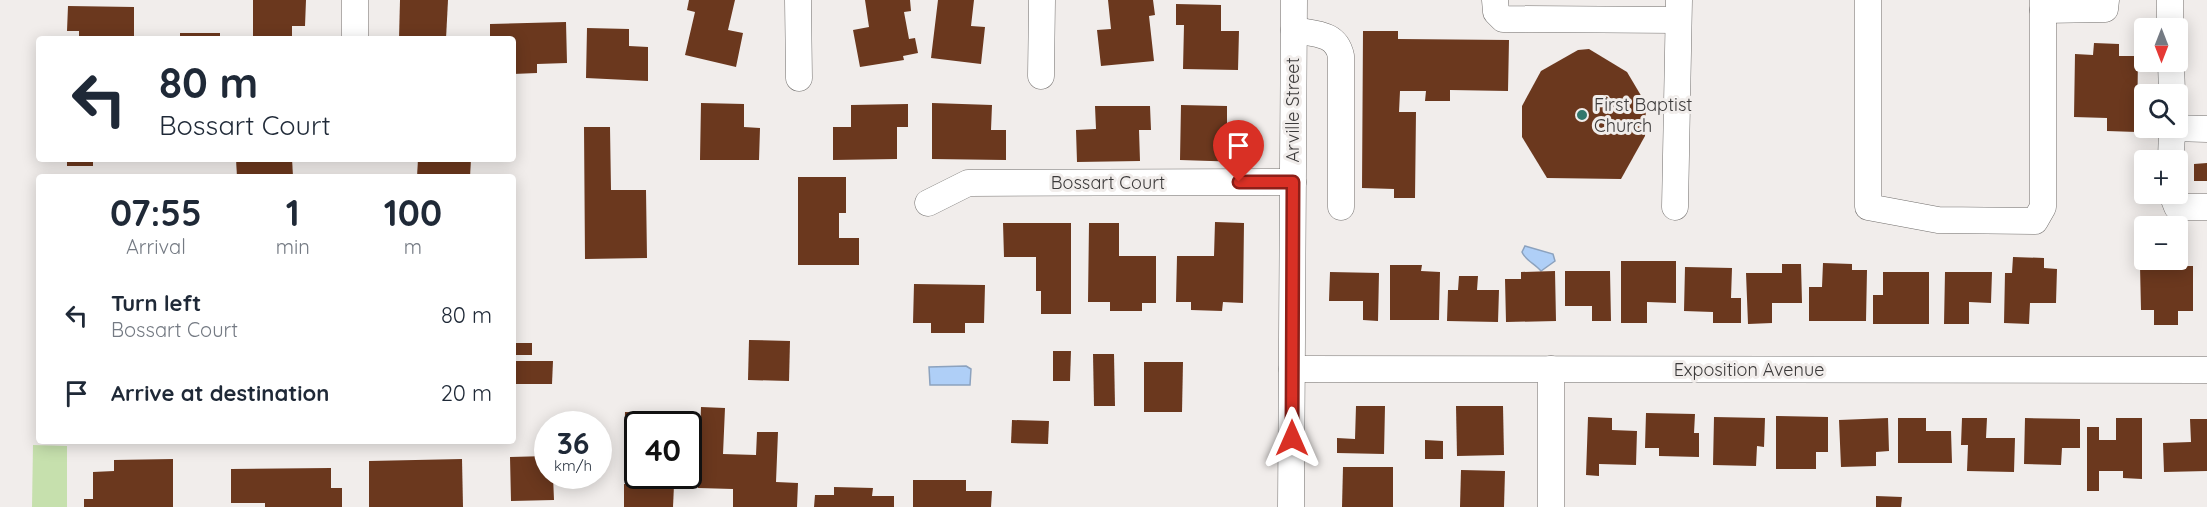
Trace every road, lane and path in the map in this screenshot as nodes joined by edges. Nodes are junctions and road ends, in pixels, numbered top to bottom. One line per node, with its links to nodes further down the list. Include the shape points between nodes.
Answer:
1 (355, 0): 13 (street)
2 (798, 0): 15 (street)
3 (1042, 0): 14 (street)
4 (1294, 0): 12 (street, Arville Street)
5 (1495, 0): 10 (street, via 1496,12 1503,19)
6 (1868, 0): 9 (street, via 1868,207 1938,220 2036,221 2043,207)
7 (2106, 0): 9 (street, via 2105,9)
8 (2170, 0): 11 (street)
9 (2043, 5)
10 (1679, 10): 22 (street)
11 (2170, 18)
12 (1294, 30): 18 (street, Arville Street); 21 (street, via 1328,37 1339,46)
13 (355, 36)
14 (1041, 76)
15 (799, 78)
16 (2188, 128): 17 (street)
17 (2207, 129)
18 (1293, 182): 19 (street, Bossart Court, via 968,183); 24 (street, Arville Street)
19 (928, 203)
20 (2176, 204): 23 (street)
21 (1341, 207)
22 (1675, 207)
23 (2207, 207)
24 (1292, 369): 25 (street, Exposition Avenue); 27 (street, Arville Street)
25 (1551, 369): 26 (street, Exposition Avenue); 28 (street)
26 (2207, 370)
27 (1291, 507)
28 (1551, 507)

